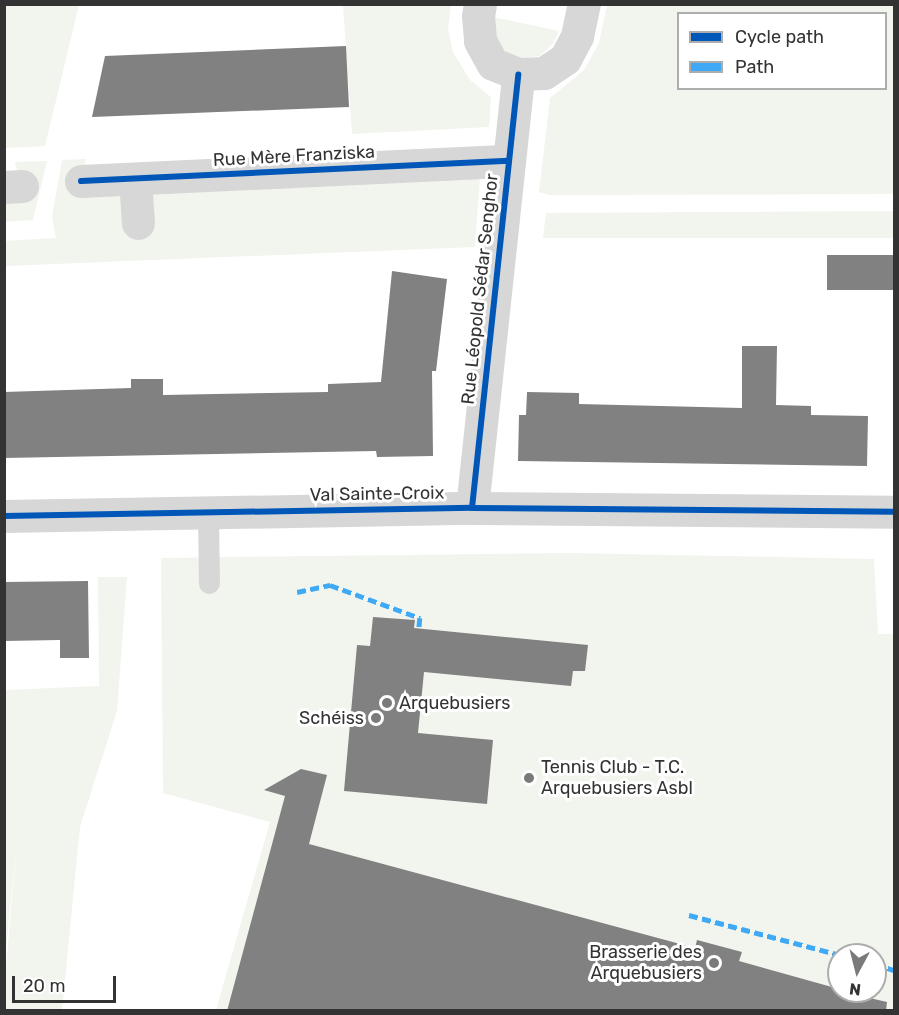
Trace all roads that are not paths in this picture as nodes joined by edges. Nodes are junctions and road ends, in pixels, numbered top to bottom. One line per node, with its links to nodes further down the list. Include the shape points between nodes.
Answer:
1 (480, 4): 3 (street, via 480,41 494,64)
2 (584, 4): 3 (street, via 577,36 565,59 544,73)
3 (518, 74): 4 (street, Rue Léopold Sédar Senghor)
4 (509, 161): 5 (street, Rue Mère Franziska); 8 (street, Rue Léopold Sédar Senghor)
5 (135, 179): 6 (street, Rue Mère Franziska); 7 (street)
6 (81, 181)
7 (138, 223)
8 (472, 508): 9 (street, Val Sainte-Croix); 10 (street, Val Sainte-Croix)
9 (894, 512)
10 (208, 513): 11 (street, Val Sainte-Croix); 12 (lane)
11 (4, 516)
12 (209, 583)

